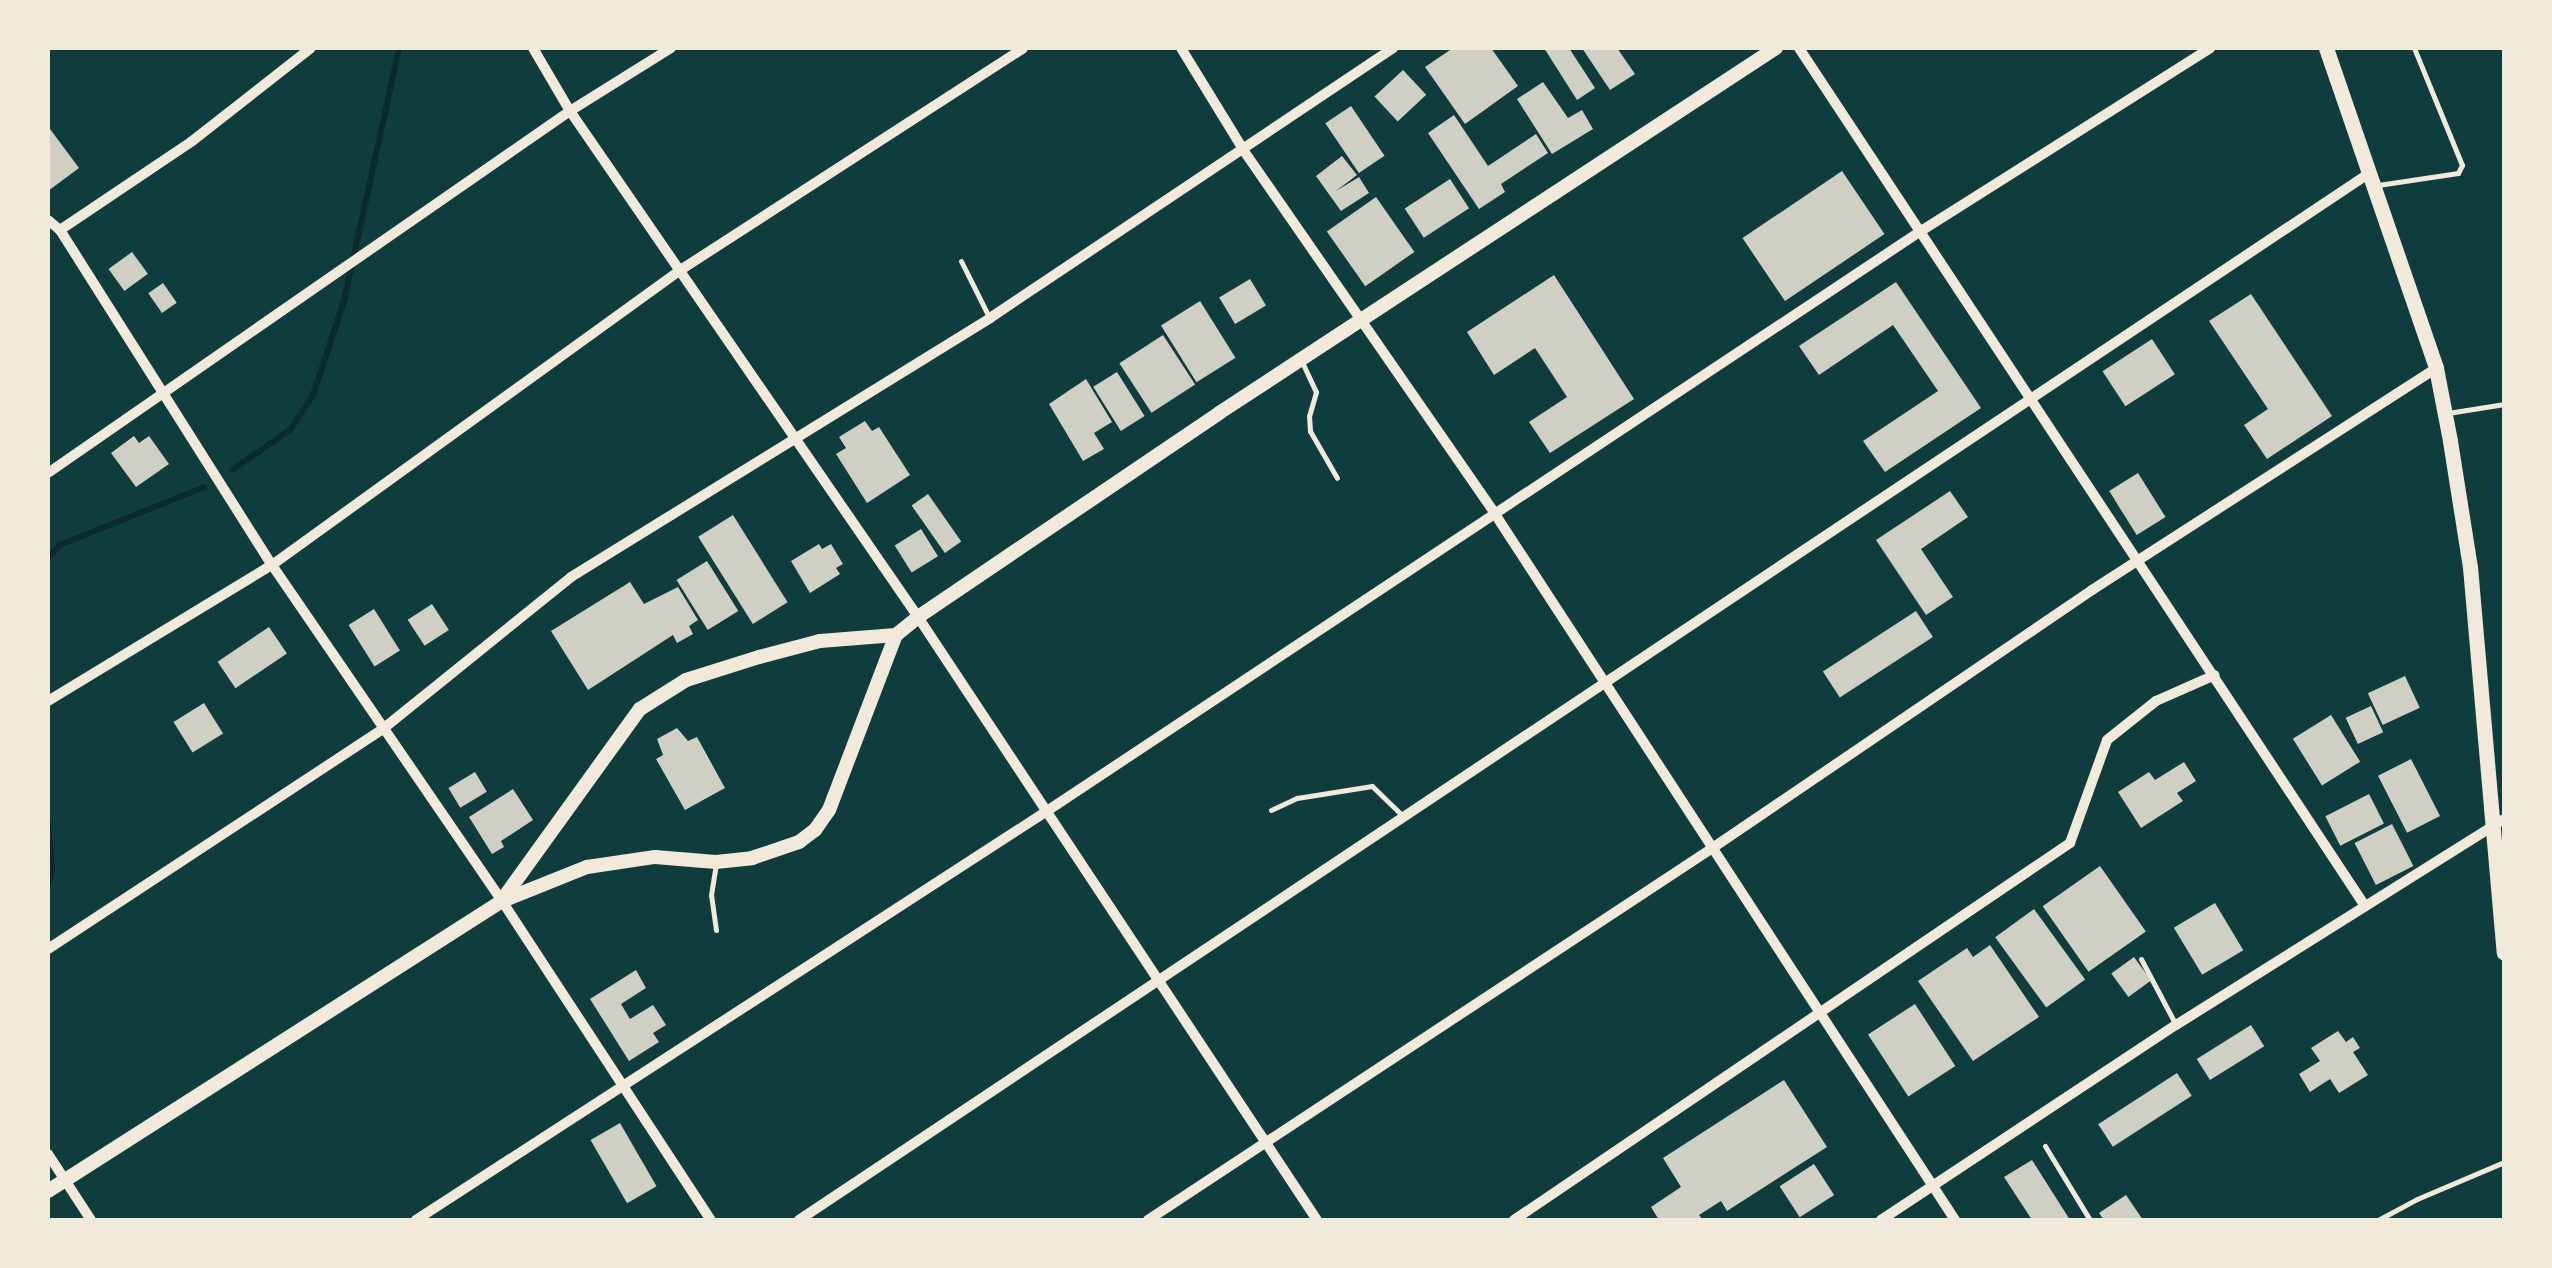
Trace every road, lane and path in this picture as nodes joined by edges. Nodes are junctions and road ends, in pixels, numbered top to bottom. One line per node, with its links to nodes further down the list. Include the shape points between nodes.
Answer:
1 (311, 48): 16 (street, via 191,142)
2 (533, 48): 12 (street)
3 (671, 48): 12 (street)
4 (1022, 48): 19 (street)
5 (1181, 48): 13 (street)
6 (1393, 48): 13 (street)
7 (1776, 48): 21 (street)
8 (1799, 48): 17 (street)
9 (2210, 48): 17 (street)
10 (2326, 48): 14 (main road)
11 (2414, 48): 14 (lane, via 2462,165 2458,173)
12 (570, 111): 19 (street); 24 (street)
13 (1244, 151): 20 (street); 21 (street)
14 (2370, 180): 23 (main road); 25 (street)
15 (48, 220): 16 (street)
16 (60, 230): 24 (street)
17 (1920, 231): 25 (street); 31 (street)
18 (962, 261): 20 (lane)
19 (682, 269): 28 (street); 33 (street)
20 (990, 318): 28 (street)
21 (1362, 319): 22 (street); 31 (street)
22 (1300, 359): 30 (lane, via 1316,392 1310,431); 34 (street)
23 (2436, 368): 27 (main road); 32 (street)
24 (162, 392): 29 (street); 33 (street)
25 (2033, 398): 32 (street); 37 (street)
26 (2504, 404): 27 (lane)
27 (2444, 414): 43 (main road, via 2470,567)
28 (799, 440): 34 (street); 39 (street, via 572,576)
29 (48, 473)
30 (1337, 478)
31 (1495, 514): 37 (street); 41 (street)
32 (2140, 560): 36 (street); 44 (street)
33 (272, 565): 38 (street); 39 (street)
34 (918, 617): 35 (street); 41 (street)
35 (896, 635): 45 (street, via 830,810 815,830 777,852); 46 (street, via 820,641 759,657 686,680 640,708)
36 (2214, 675): 47 (street); 53 (street, via 2156,701 2107,740 2070,843)
37 (1605, 683): 42 (street); 44 (street)
38 (48, 702)
39 (384, 728): 46 (street); 49 (street)
40 (1271, 810): 42 (lane, via 1296,798 1372,786)
41 (1046, 811): 52 (street); 55 (street)
42 (1403, 816): 52 (street)
43 (2499, 822): 47 (street); 50 (main road)
44 (1711, 848): 53 (street); 56 (street)
45 (716, 862): 46 (street, via 655,857 587,867); 48 (lane)
46 (502, 901): 55 (street); 60 (street)
47 (2365, 906): 54 (street)
48 (716, 930)
49 (48, 949)
50 (2504, 953)
51 (2141, 959): 54 (lane)
52 (1158, 980): 56 (street); 66 (street)
53 (1820, 1014): 61 (street); 69 (street)
54 (2176, 1025): 61 (street)
55 (623, 1084): 64 (street); 65 (street)
56 (1264, 1144): 67 (street); 68 (street)
57 (2046, 1146): 72 (lane)
58 (48, 1154): 60 (street)
59 (2504, 1162): 73 (lane)
60 (64, 1179): 62 (street); 63 (street)
61 (1936, 1186): 70 (street); 71 (street)
62 (48, 1191)
63 (91, 1220)
64 (416, 1220)
65 (710, 1220)
66 (799, 1220)
67 (1148, 1220)
68 (1317, 1220)
69 (1514, 1220)
70 (1880, 1220)
71 (1955, 1220)
72 (2090, 1220)
73 (2378, 1220)

